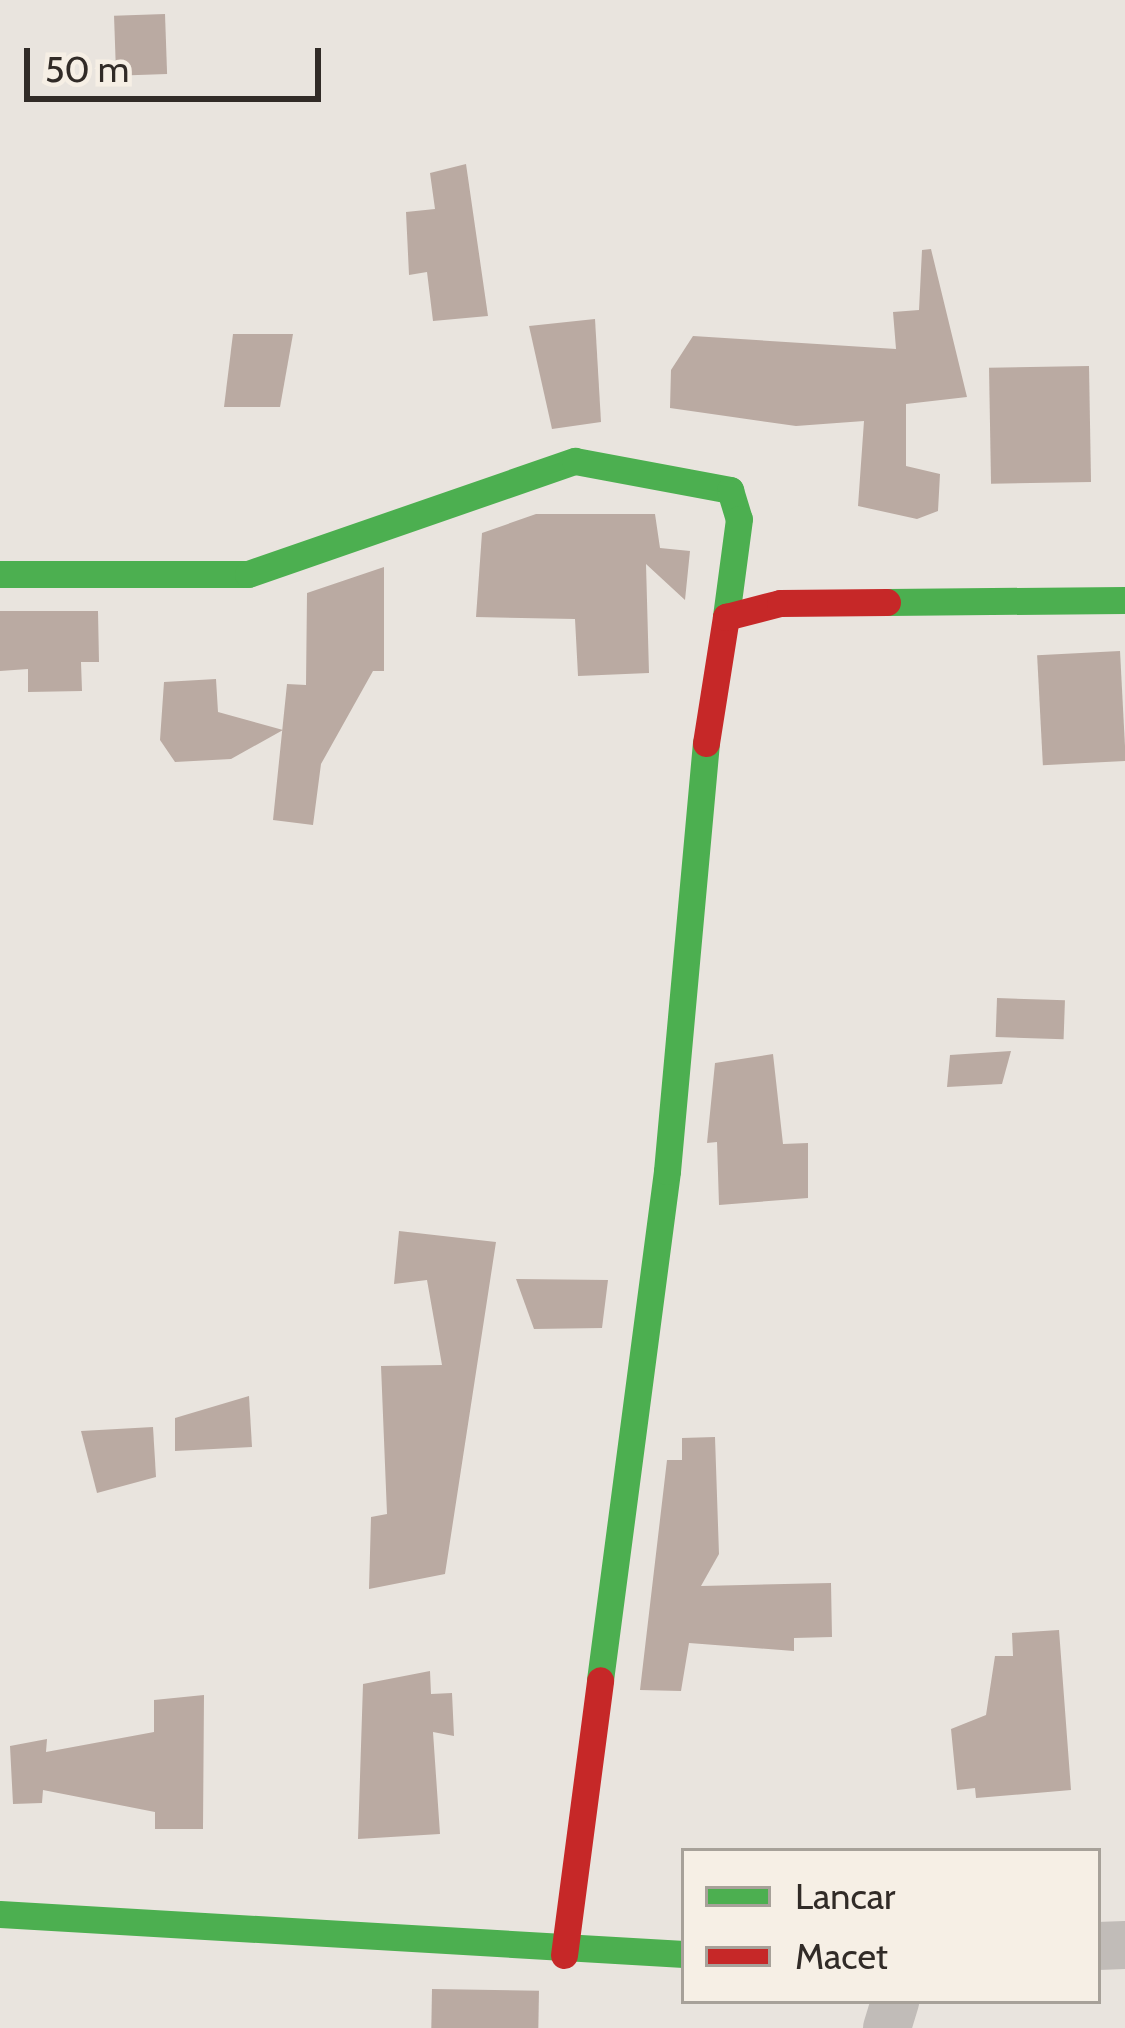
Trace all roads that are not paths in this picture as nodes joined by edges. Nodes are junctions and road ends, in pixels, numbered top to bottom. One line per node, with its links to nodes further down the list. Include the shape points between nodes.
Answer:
1 (0, 574): 3 (street, via 248,574 575,461 730,490 739,519)
2 (1125, 600): 3 (street, via 780,603)
3 (726, 617): 6 (street)
4 (0, 1914): 6 (street)
5 (681, 1954): 6 (street)
6 (564, 1955)

